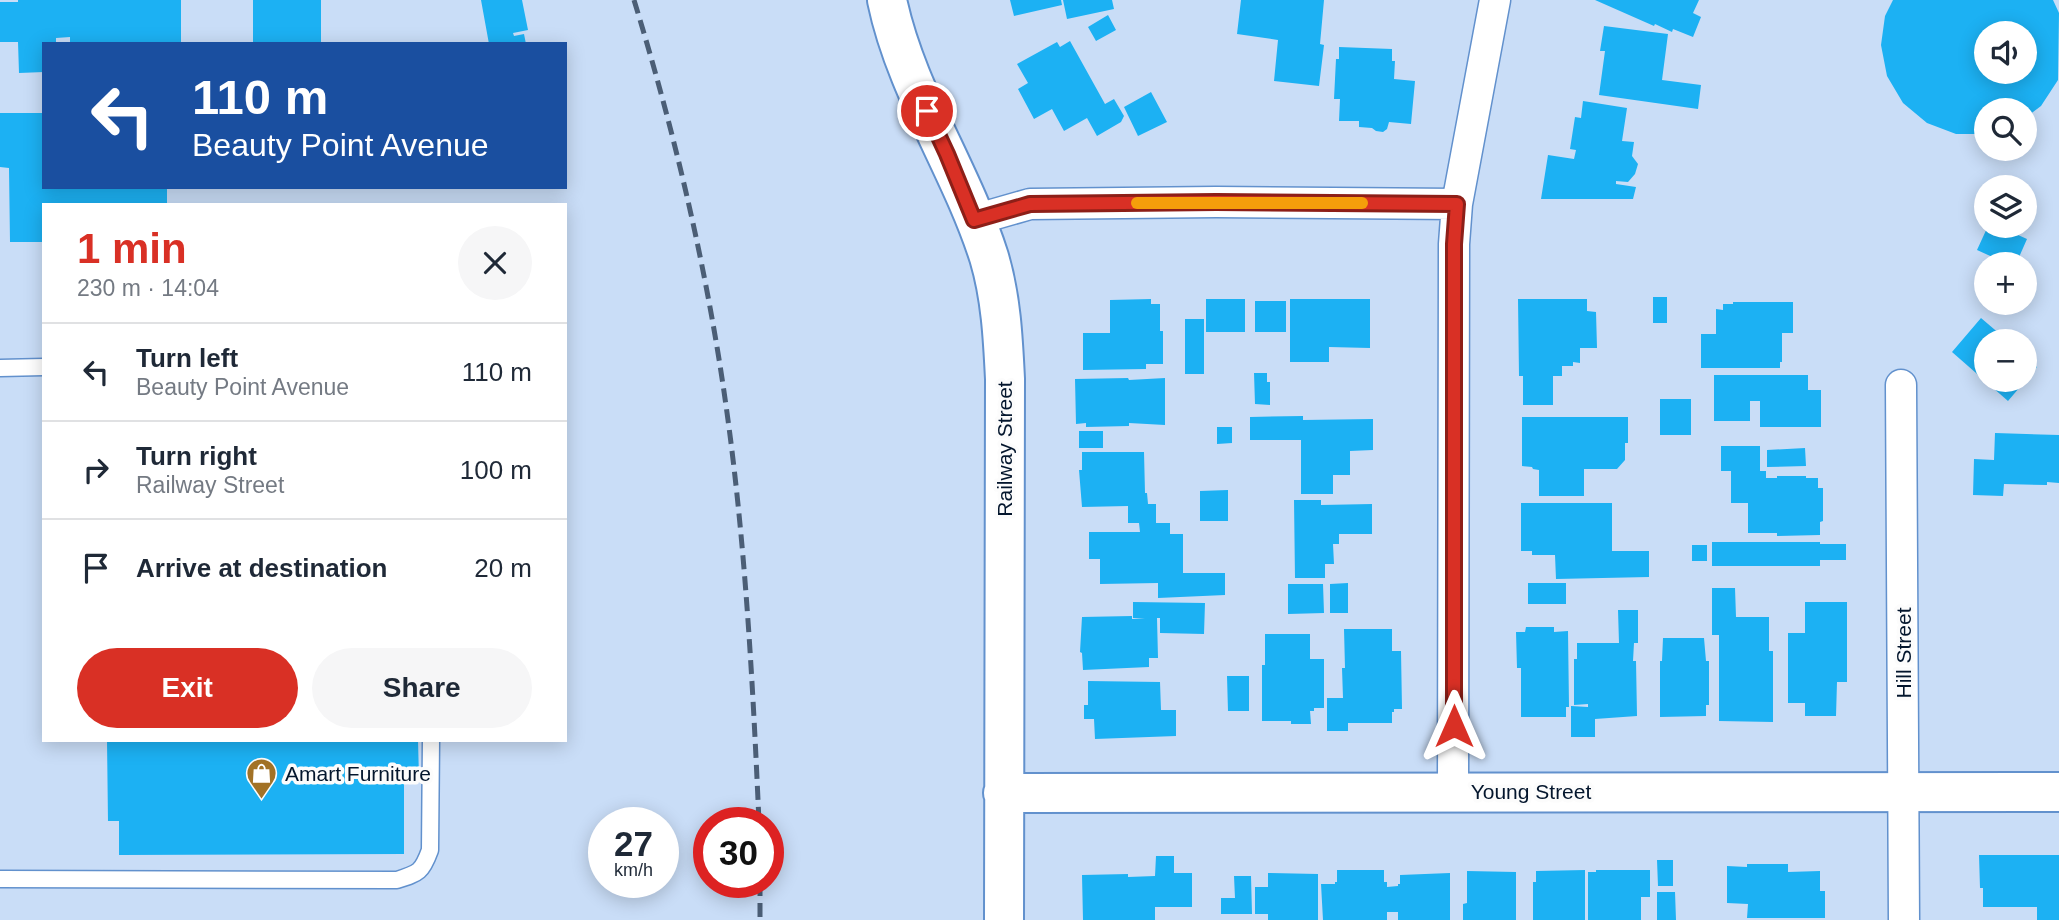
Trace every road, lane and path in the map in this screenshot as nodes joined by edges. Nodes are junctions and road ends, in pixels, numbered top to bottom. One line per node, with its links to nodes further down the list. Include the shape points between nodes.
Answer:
1 (887, 0): 4 (street, Railway Street, via 916,89)
2 (1495, 0): 3 (street)
3 (1457, 204): 4 (street, via 1030,204); 9 (street)
4 (974, 220): 12 (street, Railway Street, via 998,293 1003,334)
5 (42, 367): 6 (lane)
6 (0, 368)
7 (1901, 385): 10 (street, Hill Street)
8 (431, 742): 13 (lane, via 430,850 424,867 414,875 397,880)
9 (1453, 791): 10 (street, Young Street); 12 (street, Young Street)
10 (1904, 791): 11 (street, Young Street); 15 (street, Hill Street)
11 (2059, 792)
12 (1003, 793): 14 (street, Railway Street)
13 (0, 879)
14 (1004, 920)
15 (1904, 920)

